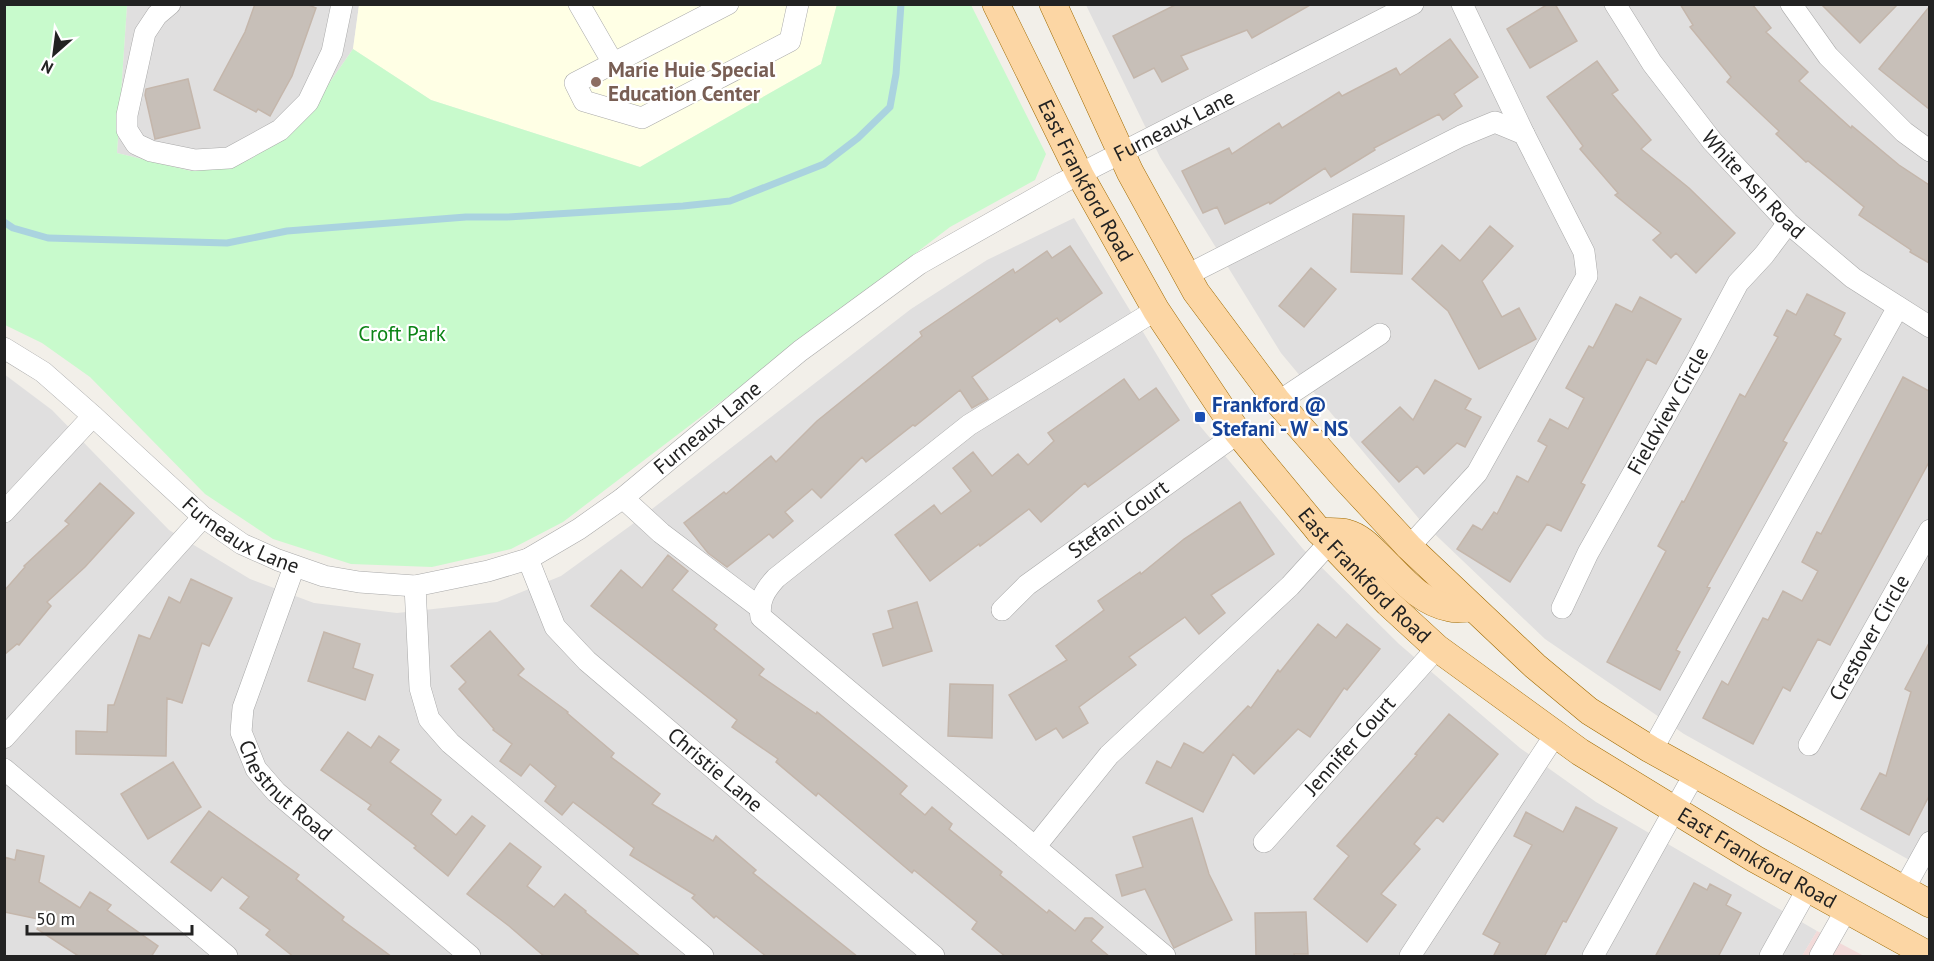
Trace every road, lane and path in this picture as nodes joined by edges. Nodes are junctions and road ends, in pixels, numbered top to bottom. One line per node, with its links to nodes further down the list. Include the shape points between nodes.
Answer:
1 (170, 4): 2 (street, via 145,33 127,130 136,144 151,151 195,160 229,158 280,130 308,102 332,52)
2 (342, 4)
3 (579, 4): 12 (street)
4 (728, 4): 12 (street)
5 (798, 4): 12 (street, via 789,41 642,118 584,101 575,83)
6 (996, 4): 16 (main road, East Frankford Road)
7 (1053, 4): 15 (main road, East Frankford Road)
8 (1413, 4): 15 (street, Furneaux Lane)
9 (1462, 4): 13 (street)
10 (1615, 4): 17 (street, White Ash Road, via 1652,63 1712,141)
11 (1791, 4): 14 (street, via 1828,56 1904,132)
12 (613, 63)
13 (1524, 134): 18 (street, via 1495,122 1461,136); 32 (street, via 1584,252 1587,276 1477,473)
14 (1929, 151)
15 (1121, 154): 16 (street, Furneaux Lane); 18 (main road, East Frankford Road)
16 (1080, 175): 20 (main road, East Frankford Road); 27 (street, Furneaux Lane, via 919,264 800,351)
17 (1788, 223): 19 (street, White Ash Road, via 1853,278); 38 (street, Fieldview Circle, via 1738,284 1588,553)
18 (1187, 275): 24 (main road, East Frankford Road)
19 (1898, 308): 21 (street, White Ash Road); 44 (street)
20 (1156, 309): 26 (main road, East Frankford Road); 36 (street, via 969,425 776,578)
21 (1929, 327)
22 (1380, 334): 24 (street)
23 (4, 348): 25 (street, Furneaux Lane, via 43,372)
24 (1278, 402): 32 (main road, East Frankford Road)
25 (93, 416): 28 (street); 29 (street, Furneaux Lane)
26 (1238, 433): 31 (main road, East Frankford Road); 39 (street, Stefani Court, via 1027,585)
27 (623, 498): 33 (street, Furneaux Lane); 36 (street)
28 (4, 512)
29 (203, 517): 34 (street, Furneaux Lane, via 242,544); 42 (street)
30 (1929, 530): 43 (street, Crestover Circle)
31 (1325, 536): 37 (main road, via 1347,533 1357,538 1430,602 1451,609); 40 (main road, East Frankford Road); 50 (street, via 1290,586 1109,755)
32 (1409, 547): 37 (main road, East Frankford Road)
33 (528, 559): 35 (street, Furneaux Lane); 59 (street, Christie Lane, via 555,627 586,661)
34 (294, 567): 35 (street, Furneaux Lane, via 359,582); 57 (street, Chestnut Road, via 243,708 241,732 256,769 276,792)
35 (415, 586): 58 (street, via 420,688 429,719 450,744)
36 (760, 608): 50 (street, via 761,617)
37 (1473, 608): 44 (main road, East Frankford Road, via 1588,711)
38 (1562, 608)
39 (1002, 610)
40 (1437, 648): 41 (main road, East Frankford Road); 48 (street, Jennifer Court)
41 (1555, 735): 47 (main road, East Frankford Road); 61 (street)
42 (4, 738)
43 (1809, 745)
44 (1652, 750): 46 (main road, East Frankford Road)
45 (4, 770): 56 (street)
46 (1695, 772): 47 (street); 52 (main road, East Frankford Road)
47 (1675, 812): 51 (main road, East Frankford Road); 62 (street)
48 (1264, 842)
49 (1929, 842): 52 (street)
50 (1035, 848): 60 (street)
51 (1808, 888): 54 (main road, East Frankford Road); 63 (street)
52 (1904, 890): 53 (main road, East Frankford Road)
53 (1929, 904)
54 (1846, 910): 55 (main road, East Frankford Road); 64 (street)
55 (1929, 956)
56 (227, 957)
57 (470, 957)
58 (703, 957)
59 (934, 957)
60 (1165, 957)
61 (1410, 957)
62 (1593, 957)
63 (1770, 957)
64 (1820, 957)

